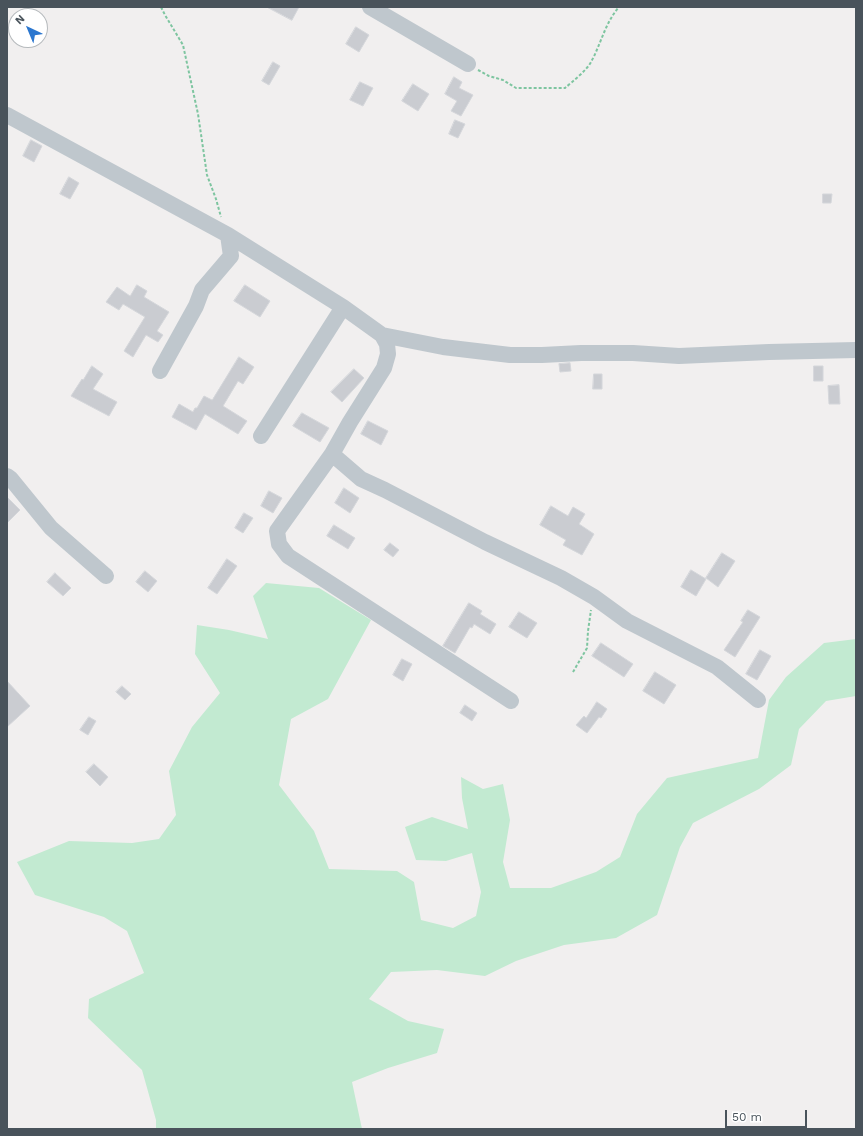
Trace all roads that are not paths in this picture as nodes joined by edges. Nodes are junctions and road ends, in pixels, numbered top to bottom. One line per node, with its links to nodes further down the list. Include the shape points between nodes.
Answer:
1 (370, 7): 2 (street)
2 (468, 64)
3 (7, 114): 4 (street)
4 (228, 235): 5 (street); 8 (street, via 231,256 202,290 196,306)
5 (344, 307): 6 (street); 9 (street)
6 (382, 334): 7 (street, via 443,347 510,355 633,353 679,356); 10 (street, via 388,354 384,368)
7 (856, 350)
8 (160, 371)
9 (260, 436)
10 (332, 454): 13 (street, via 361,478 561,578 594,597 627,621 717,667); 14 (street, via 277,531 279,544 288,556)
11 (7, 476): 12 (street, via 51,528)
12 (106, 576)
13 (758, 700)
14 (511, 701)

